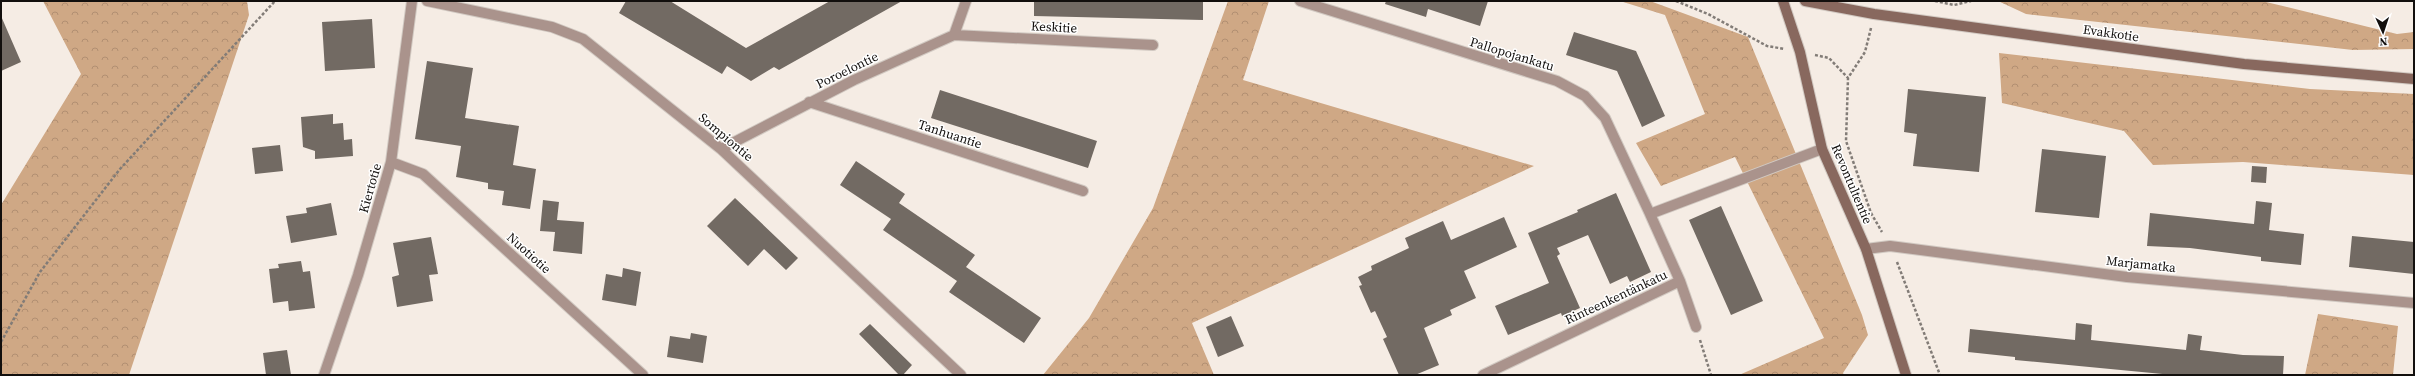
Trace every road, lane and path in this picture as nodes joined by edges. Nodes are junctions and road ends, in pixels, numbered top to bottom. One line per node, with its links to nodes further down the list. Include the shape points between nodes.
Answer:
1 (275, 1): 28 (path, via 120,169 40,272)
2 (412, 1): 20 (street, Kiertotie)
3 (426, 1): 18 (street, Sompiontie, via 552,27 583,39)
4 (966, 1): 12 (street)
5 (1300, 1): 22 (street, Pallopojankatu, via 1557,81 1585,96 1605,118)
6 (1676, 1): 14 (path, via 1708,14 1767,46)
7 (1783, 1): 14 (street, Revontultentie)
8 (1805, 1): 11 (street, Evakkotie)
9 (1935, 1): 10 (path, via 1954,5)
10 (1971, 1)
11 (1874, 14): 15 (path, via 1866,52); 16 (street, Evakkotie, via 2244,64)
12 (954, 35): 13 (street, Keskitie); 17 (street, Poroelontie)
13 (1153, 45)
14 (1800, 52): 15 (path, via 1829,58); 19 (street, Revontultentie)
15 (1848, 78): 23 (path, via 1846,141 1870,213)
16 (2414, 79)
17 (809, 102): 18 (street, Poroelontie); 21 (street, Tanhuantie)
18 (721, 149): 32 (street, Sompiontie)
19 (1822, 150): 22 (street); 24 (street, Revontultentie)
20 (391, 162): 29 (street, Nuotiotie, via 423,174); 30 (street, Kiertotie, via 358,275)
21 (1083, 191)
22 (1650, 214): 25 (street, Rinteenkentänkatu)
23 (1890, 246): 24 (street, Marjamatka); 26 (street, Marjamatka, via 2133,277); 36 (path)
24 (1866, 249): 35 (street, Revontultentie)
25 (1680, 281): 27 (street); 33 (street, Rinteenkentänkatu)
26 (2414, 303)
27 (1696, 327): 34 (path)
28 (1, 342)
29 (630, 370): 31 (street, Nuotiotie)
30 (324, 375)
31 (642, 375)
32 (960, 375)
33 (1483, 375)
34 (1711, 375)
35 (1906, 375)
36 (1940, 375)

